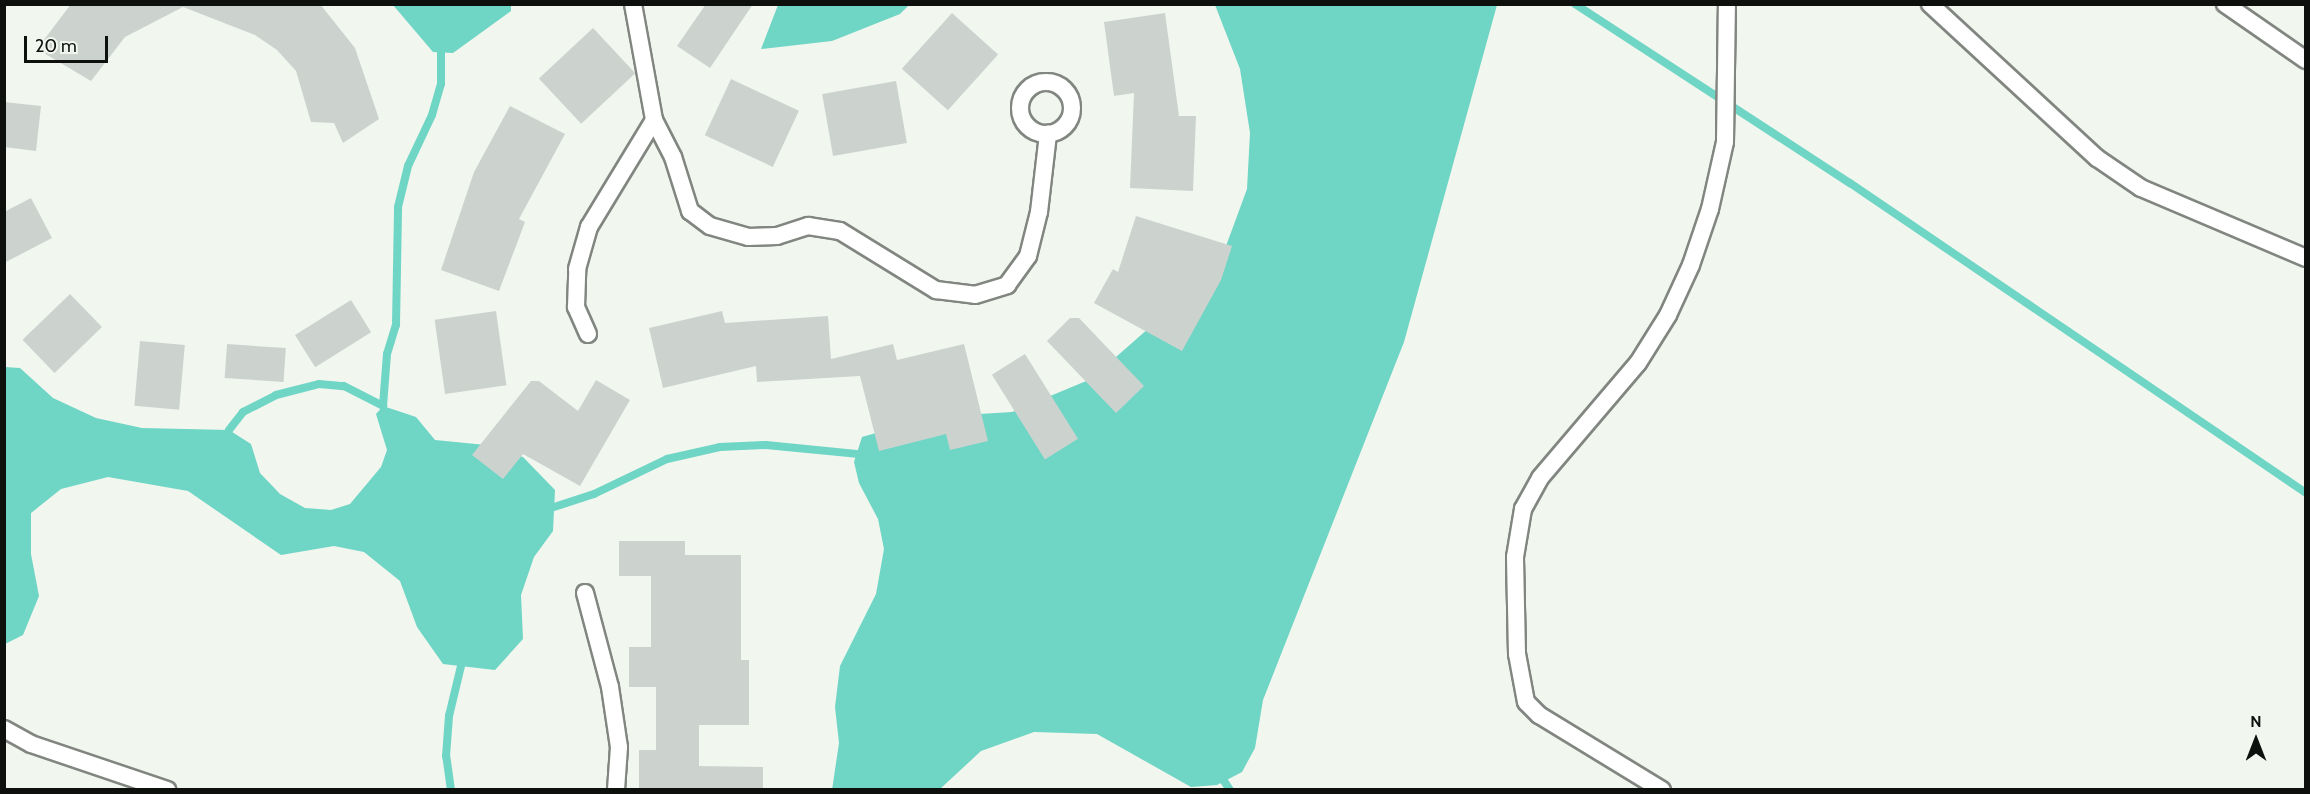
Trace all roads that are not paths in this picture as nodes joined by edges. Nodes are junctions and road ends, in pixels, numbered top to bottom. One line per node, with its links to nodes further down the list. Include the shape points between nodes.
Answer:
1 (633, 4): 6 (lane)
2 (1727, 4): 14 (lane, via 1727,123 1710,209 1668,315 1630,372 1540,478 1523,509 1515,557 1517,654 1526,702 1539,715)
3 (1930, 4): 8 (lane, via 2097,158 2141,188)
4 (2225, 4): 5 (lane)
5 (2306, 60)
6 (654, 120): 7 (lane, via 673,157 690,211 710,226 748,237 777,236 808,226 840,231 936,290 975,295 1007,285 1028,256 1039,212); 9 (lane, via 589,227 577,269 576,307)
7 (1048, 134)
8 (2306, 258)
9 (588, 334)
10 (585, 593): 13 (lane, via 610,687 619,747)
11 (4, 729): 12 (lane, via 31,744)
12 (167, 789)
13 (616, 789)
14 (1662, 789)

